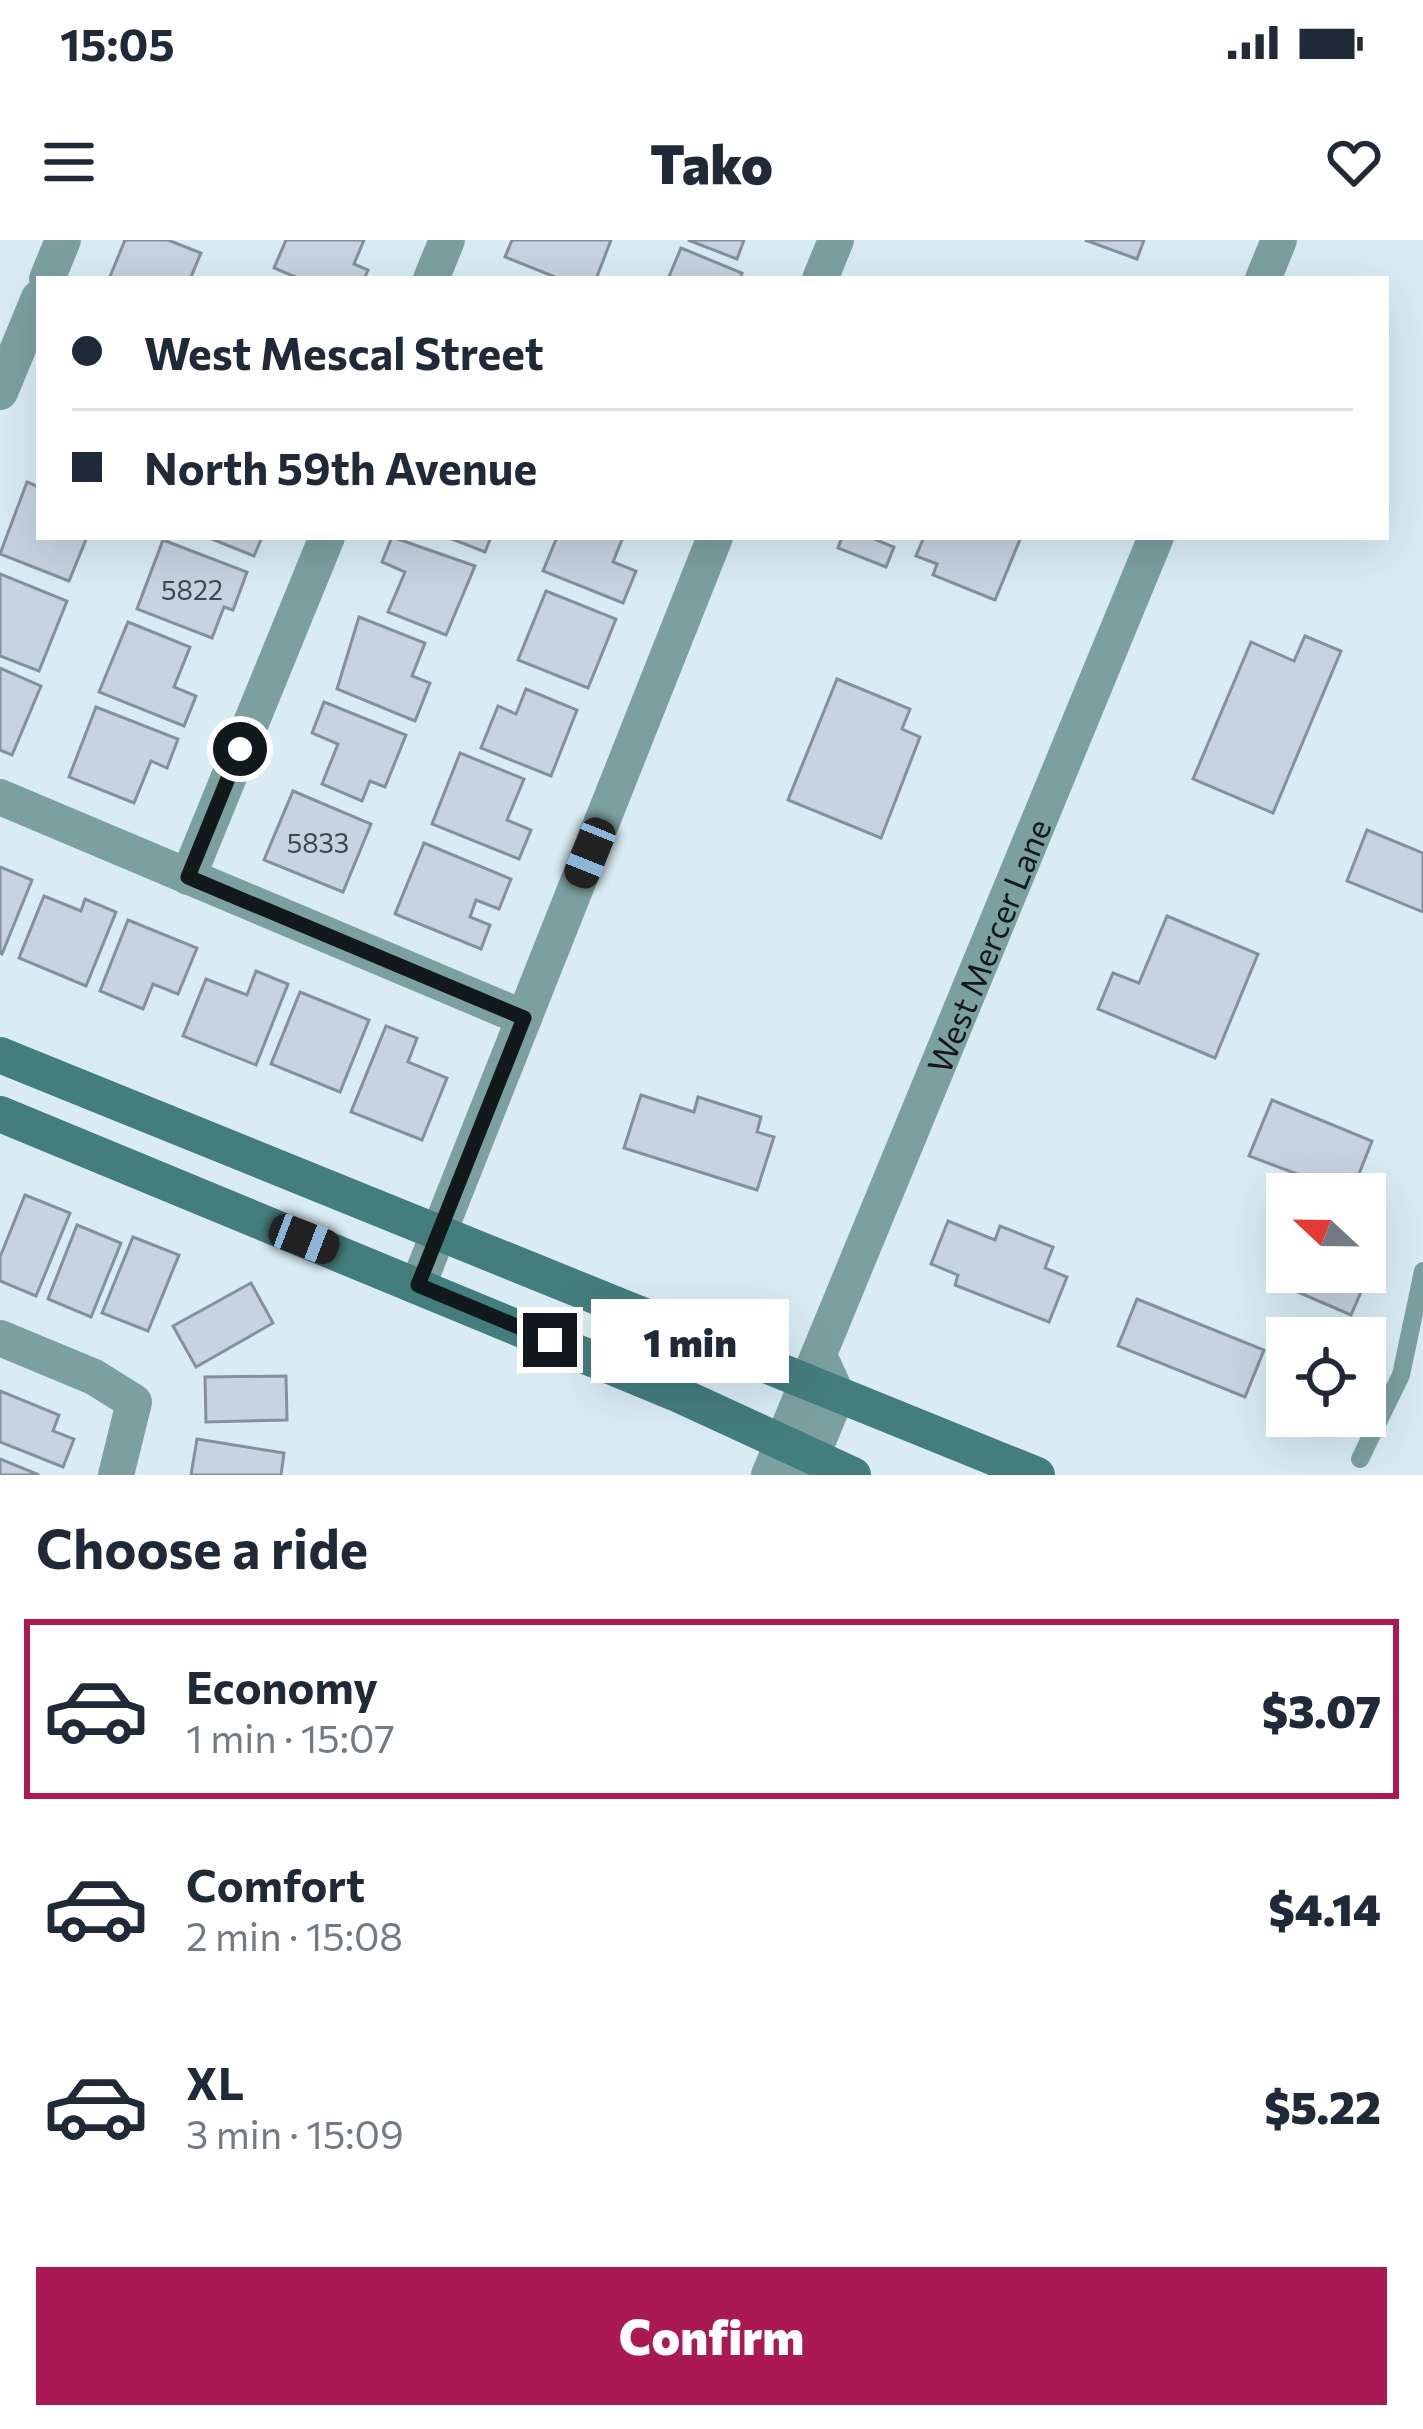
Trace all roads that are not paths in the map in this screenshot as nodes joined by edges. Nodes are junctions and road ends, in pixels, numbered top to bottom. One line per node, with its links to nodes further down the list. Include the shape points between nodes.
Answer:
1 (63, 240): 5 (street)
2 (447, 240): 6 (street)
3 (836, 240): 7 (street)
4 (1279, 240): 8 (street)
5 (47, 276)
6 (432, 276)
7 (821, 276)
8 (1264, 276)
9 (36, 305): 10 (street)
10 (0, 392)
11 (325, 540): 15 (street)
12 (714, 540): 16 (street)
13 (1155, 540): 23 (street, West Mercer Lane)
14 (0, 797): 15 (street)
15 (188, 877): 16 (street)
16 (524, 1018): 19 (street)
17 (0, 1055): 19 (main road)
18 (0, 1114): 21 (main road)
19 (437, 1235): 21 (street); 23 (main road)
20 (1423, 1271): 24 (lane, via 1401,1375)
21 (418, 1285): 25 (main road)
22 (0, 1338): 26 (street, via 134,1402)
23 (820, 1376): 25 (street, West Mercer Lane); 28 (main road)
24 (1360, 1459)
25 (792, 1462): 27 (main road)
26 (116, 1475)
27 (853, 1475)
28 (1037, 1475)

